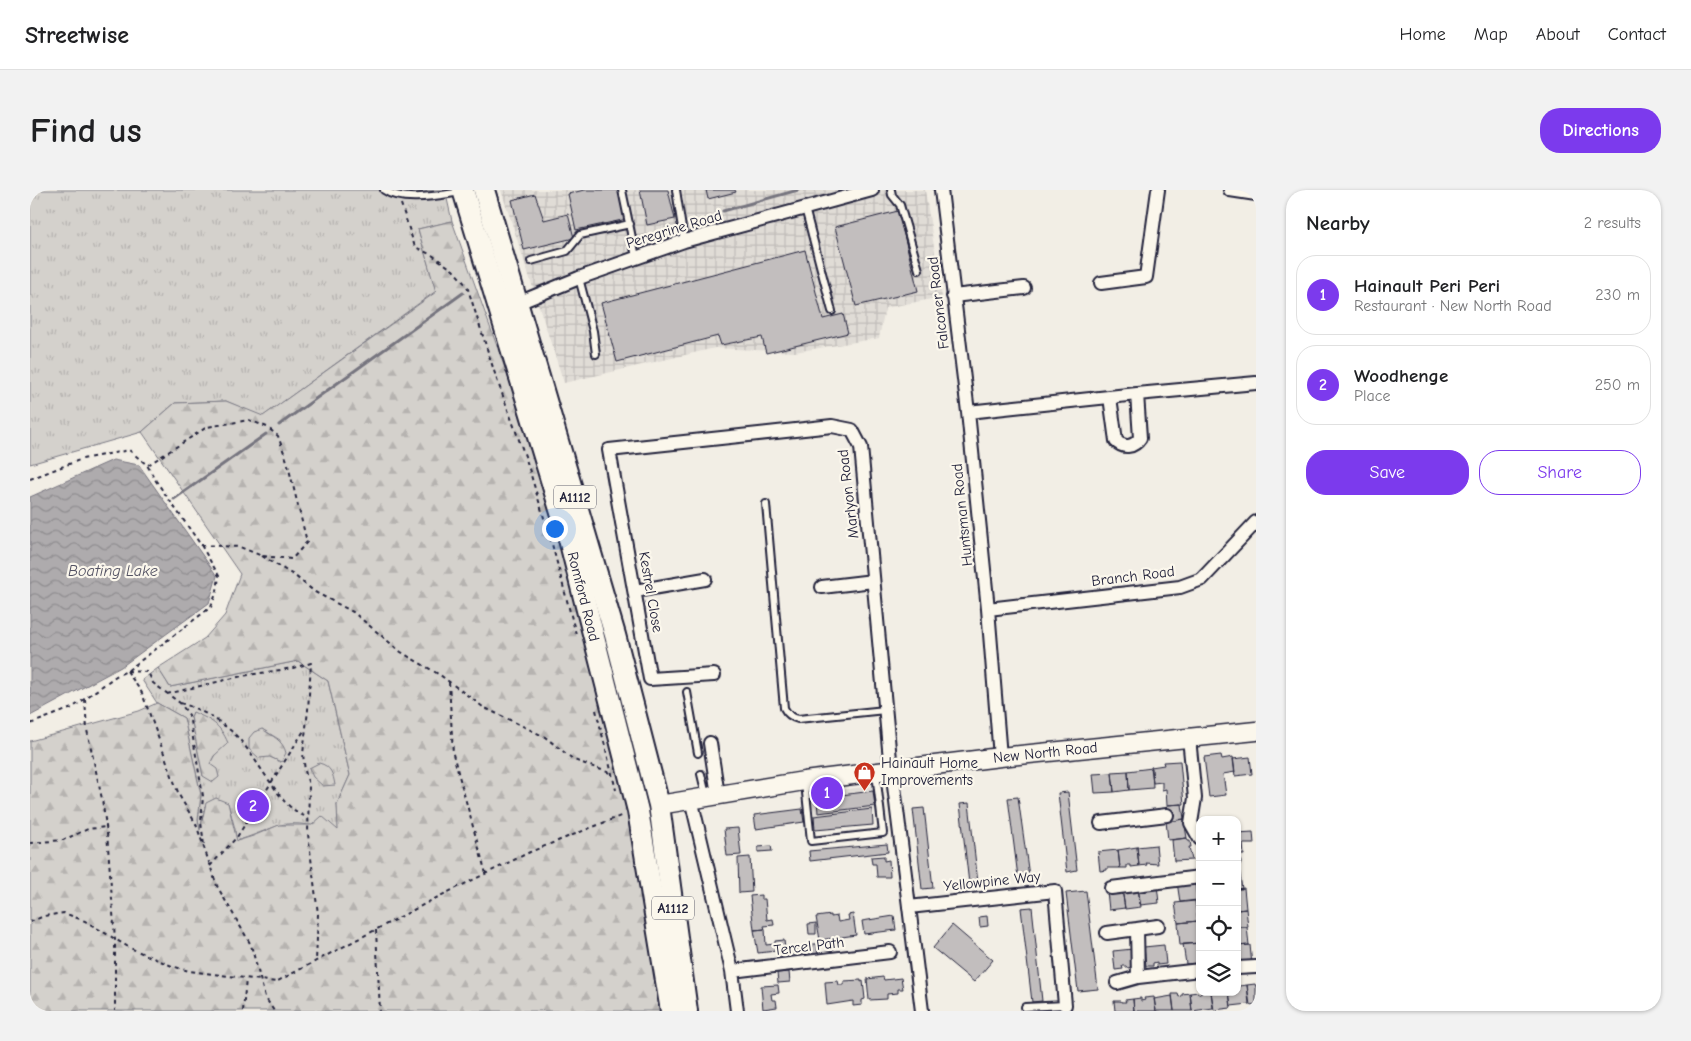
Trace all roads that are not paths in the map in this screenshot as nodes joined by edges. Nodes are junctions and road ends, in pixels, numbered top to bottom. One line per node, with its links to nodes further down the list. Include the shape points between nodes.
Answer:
1 (384, 190): 2 (lane, via 410,198)
2 (465, 190): 50 (main road, Romford Road / A1112, via 569,539)
3 (484, 190): 22 (main road, Romford Road / A1112)
4 (622, 190): 13 (lane)
5 (676, 190): 14 (lane)
6 (872, 190): 12 (street, Peregrine Road)
7 (891, 190): 17 (lane, via 900,205)
8 (941, 190): 21 (street, Falconer Road)
9 (1158, 190): 19 (street, via 1146,277)
10 (1230, 190): 11 (street)
11 (1256, 194)
12 (805, 208): 14 (street, Peregrine Road); 23 (lane)
13 (630, 224): 15 (lane); 16 (lane, via 580,235 567,251)
14 (684, 241): 15 (street, Peregrine Road)
15 (636, 258): 18 (street, Peregrine Road)
16 (531, 261)
17 (918, 270)
18 (579, 278): 22 (street, Peregrine Road); 24 (lane)
19 (1100, 283)
20 (1024, 288): 21 (street)
21 (953, 296): 28 (street, Falconer Road)
22 (518, 303): 49 (main road, Romford Road / A1112, via 615,635)
23 (832, 312)
24 (596, 354)
25 (1256, 383): 26 (street)
26 (1137, 394): 27 (street); 27 (street, via 1140,438 1130,446 1121,446 1116,441)
27 (1110, 397): 28 (street)
28 (968, 412): 36 (street, Huntsman Road)
29 (609, 450): 33 (street, Marlyon Road, via 832,426 852,430 861,447); 35 (street, Kestrel Close)
30 (766, 504): 39 (lane, via 786,712 798,719)
31 (1256, 522): 36 (street, Branch Road, via 1202,579 1180,587)
32 (705, 579): 35 (street)
33 (873, 581): 34 (street); 39 (street, Marlyon Road)
34 (822, 586)
35 (634, 591): 37 (street, Kestrel Close, via 650,679)
36 (988, 609): 44 (street, Huntsman Road)
37 (714, 675)
38 (687, 692): 43 (lane)
39 (885, 710): 45 (street, Marlyon Road)
40 (1256, 731): 41 (street, New North Road)
41 (1189, 738): 44 (street, New North Road); 53 (street, via 1195,798 1188,813)
42 (710, 743): 48 (street)
43 (698, 753)
44 (1000, 757): 45 (street, New North Road)
45 (886, 771): 47 (street, New North Road); 47 (lane, via 883,833 811,841); 56 (street)
46 (701, 774): 48 (lane)
47 (804, 781): 48 (street, New North Road)
48 (705, 797): 49 (street, New North Road); 64 (street)
49 (658, 805): 50 (main road); 70 (main road, Romford Road / A1112)
50 (631, 813): 69 (main road, Romford Road / A1112)
51 (1168, 815): 52 (street)
52 (1101, 823)
53 (1196, 831)
54 (1196, 877): 55 (street)
55 (1111, 888)
56 (909, 906): 67 (street, Yellowpine Way, via 1055,891); 72 (street)
57 (1158, 926): 58 (street)
58 (1137, 929): 59 (street); 65 (street)
59 (1107, 933)
60 (890, 952): 64 (street, Tercel Path)
61 (1256, 967): 62 (street)
62 (1241, 968)
63 (1196, 971): 65 (street)
64 (732, 972): 71 (street)
65 (1138, 978): 66 (street)
66 (1117, 983)
67 (1064, 1004): 68 (lane)
68 (1026, 1007)
69 (671, 1011)
70 (688, 1011)
71 (737, 1011)
72 (922, 1011)

